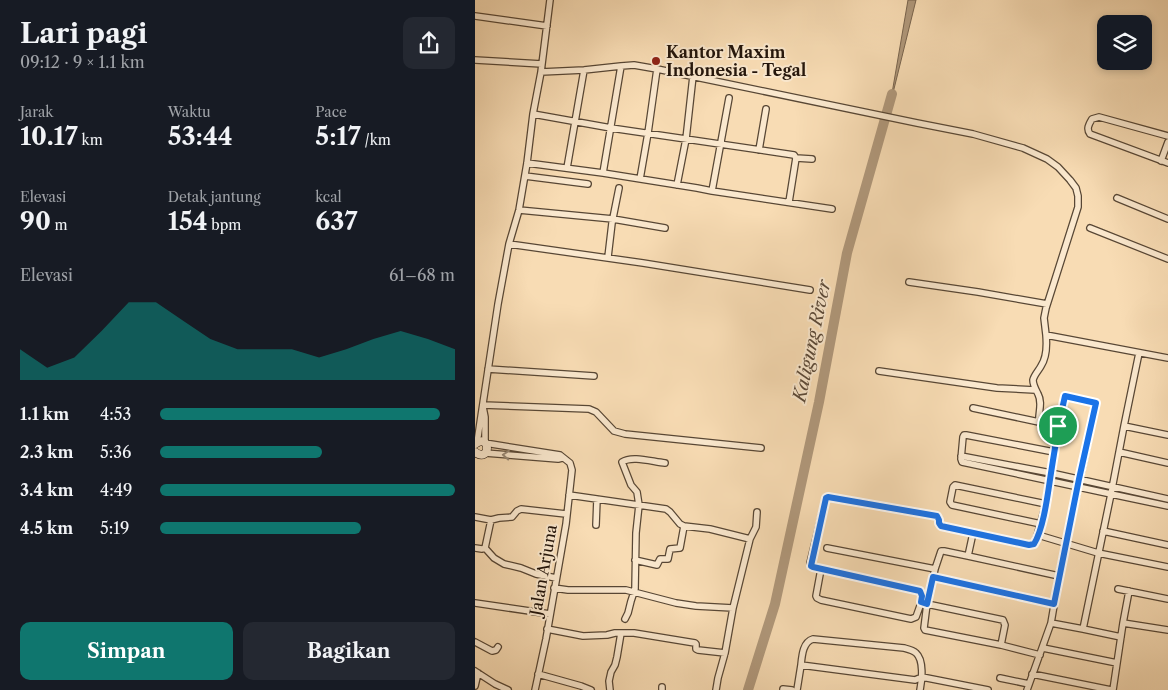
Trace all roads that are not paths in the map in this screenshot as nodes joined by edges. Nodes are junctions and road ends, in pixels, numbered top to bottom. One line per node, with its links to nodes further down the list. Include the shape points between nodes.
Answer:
1 (550, 0): 3 (street)
2 (475, 16): 3 (street)
3 (547, 26): 5 (street)
4 (475, 60): 5 (street)
5 (542, 64): 9 (street)
6 (621, 66): 7 (street); 8 (street); 15 (street)
7 (657, 69): 10 (street); 16 (street)
8 (584, 70): 9 (street); 14 (street)
9 (541, 72): 13 (street)
10 (693, 76): 18 (street); 48 (street, via 973,134 1023,148 1047,159 1070,180 1077,192 1078,207)
11 (729, 98): 20 (street)
12 (766, 109): 21 (street)
13 (533, 114): 14 (street); 25 (street)
14 (575, 122): 15 (street); 27 (street)
15 (611, 128): 16 (street); 28 (street)
16 (648, 133): 18 (street); 30 (street)
17 (1168, 136): 24 (street, via 1099,117 1092,119 1087,127 1089,134)
18 (686, 139): 20 (street); 32 (street)
19 (1168, 142): 24 (street)
20 (720, 144): 21 (street); 34 (street)
21 (759, 150): 22 (street, via 794,155)
22 (796, 158): 23 (street); 36 (street)
23 (812, 159)
24 (1161, 161): 26 (street)
25 (527, 163): 27 (street); 29 (street)
26 (1168, 163)
27 (567, 168): 28 (street)
28 (603, 173): 30 (street)
29 (525, 176): 31 (street); 38 (street)
30 (640, 179): 32 (street)
31 (588, 184)
32 (677, 185): 34 (street)
33 (619, 188): 39 (street)
34 (712, 191): 36 (street)
35 (1117, 198): 40 (street)
36 (789, 202): 37 (street)
37 (832, 209)
38 (519, 210): 39 (street); 43 (street)
39 (613, 219): 41 (street); 44 (street)
40 (1168, 219)
41 (665, 228)
42 (1090, 228): 45 (street)
43 (509, 244): 44 (street); 52 (street)
44 (608, 258): 47 (street)
45 (1168, 259)
46 (909, 282): 48 (street)
47 (810, 290)
48 (1047, 304): 49 (street, via 1044,318)
49 (1046, 335): 50 (street); 55 (street, via 1047,352 1034,376)
50 (1139, 353): 51 (street); 60 (street)
51 (1168, 358)
52 (489, 369): 54 (street); 56 (street)
53 (879, 371): 55 (street, via 997,388)
54 (594, 376)
55 (1035, 390): 58 (street, via 1041,402)
56 (483, 405): 62 (street); 63 (street); 64 (street, via 589,409 614,431 625,434)
57 (973, 408): 58 (street)
58 (1039, 422): 59 (street)
59 (1058, 426): 66 (street); 73 (street, via 1065,396 1096,403)
60 (1124, 426): 61 (street); 67 (street)
61 (1168, 435)
62 (476, 443): 63 (street)
63 (485, 443): 68 (street); 69 (street)
64 (761, 448)
65 (475, 452): 68 (street)
66 (1054, 452): 72 (street); 72 (street, via 963,437 963,462)
67 (1119, 452): 71 (street); 75 (street)
68 (485, 453): 69 (street, one-way to 68)
69 (563, 458): 78 (street, Jalan Arjuna, via 570,463 572,470)
70 (665, 463): 83 (street, via 637,459 622,462 637,492)
71 (1168, 463)
72 (1050, 477): 73 (street); 74 (street); 82 (street)
73 (1079, 479): 74 (street); 75 (street)
74 (1077, 486): 77 (street); 96 (street)
75 (1112, 486): 76 (street); 77 (street)
76 (1140, 493): 80 (street); 81 (street)
77 (1111, 494): 81 (street); 92 (street)
78 (569, 495): 79 (street); 86 (street, Jalan Arjuna)
79 (597, 499): 83 (street); 90 (street)
80 (1168, 499)
81 (1139, 500): 84 (street)
82 (1046, 504): 89 (street); 89 (street, via 953,487 950,502 953,505)
83 (639, 505): 91 (street, via 665,509); 103 (street)
84 (1168, 506)
85 (757, 512): 95 (street, via 756,528)
86 (566, 514): 88 (street, via 521,509 512,517); 109 (street, Jalan Arjuna)
87 (475, 517): 88 (street)
88 (491, 520): 99 (street)
89 (1041, 524): 94 (street)
90 (596, 525)
91 (684, 526): 95 (street); 103 (street, via 680,548 670,548 668,559 661,559 657,565)
92 (1103, 531): 97 (street); 101 (street)
93 (973, 533): 94 (street, via 1032,545); 102 (street); 105 (street, via 941,526 937,516 828,497 810,563)
94 (1037, 535): 96 (street)
95 (750, 539): 118 (street)
96 (1066, 543): 101 (street); 107 (street)
97 (1168, 545)
98 (475, 548): 99 (street)
99 (485, 548): 109 (street, via 504,564)
100 (827, 548): 106 (street)
101 (1098, 553): 104 (street); 124 (street)
102 (969, 556): 106 (street, via 941,551); 107 (street)
103 (635, 560): 112 (street)
104 (1168, 567)
105 (821, 569): 116 (street, via 920,591); 116 (street, via 816,596 821,600 911,619 916,617)
106 (935, 569): 108 (street)
107 (1059, 576): 117 (street)
108 (933, 577): 116 (street); 117 (street)
109 (556, 578): 110 (street, Jalan Arjuna)
110 (554, 588): 112 (street); 119 (street, Jalan Arjuna)
111 (1118, 589): 113 (street)
112 (634, 592): 118 (street, via 696,606); 120 (street)
113 (1129, 592): 114 (street); 122 (street)
114 (1168, 599)
115 (475, 603): 119 (street)
116 (924, 603): 129 (street, via 924,628 927,631); 129 (street, via 1003,620)
117 (1054, 604): 121 (street)
118 (733, 608): 132 (street)
119 (550, 614): 123 (street, Jalan Arjuna)
120 (625, 619)
121 (1051, 623): 124 (street); 131 (street)
122 (1123, 623): 125 (street); 127 (street)
123 (547, 629): 126 (street, via 583,636); 137 (street, Jalan Arjuna)
124 (1083, 629): 127 (street)
125 (1168, 630)
126 (621, 633): 132 (street, via 695,643 698,650); 148 (street, via 609,681)
127 (1121, 637): 134 (street)
128 (475, 642): 130 (street, via 492,651)
129 (1001, 645): 133 (street)
130 (498, 647)
131 (1043, 648): 133 (street); 134 (street)
132 (725, 653): 149 (street)
133 (1039, 655): 138 (street)
134 (1117, 663): 154 (street)
135 (801, 665): 139 (street, via 915,680); 139 (street, via 810,639 844,642 914,651 920,660); 151 (street)
136 (476, 672): 141 (street); 145 (street)
137 (538, 674): 146 (street, Jalan Arjuna); 147 (street)
138 (1032, 674): 142 (street); 143 (street)
139 (923, 677): 152 (street); 153 (street)
140 (1000, 678): 142 (street)
141 (475, 686)
142 (1028, 687)
143 (1081, 687): 154 (street)
144 (783, 688): 150 (street)
145 (507, 690)
146 (535, 690)
147 (591, 690)
148 (610, 690)
149 (716, 690)
150 (792, 690)
151 (797, 690)
152 (920, 690)
153 (988, 690)
154 (1112, 690)

